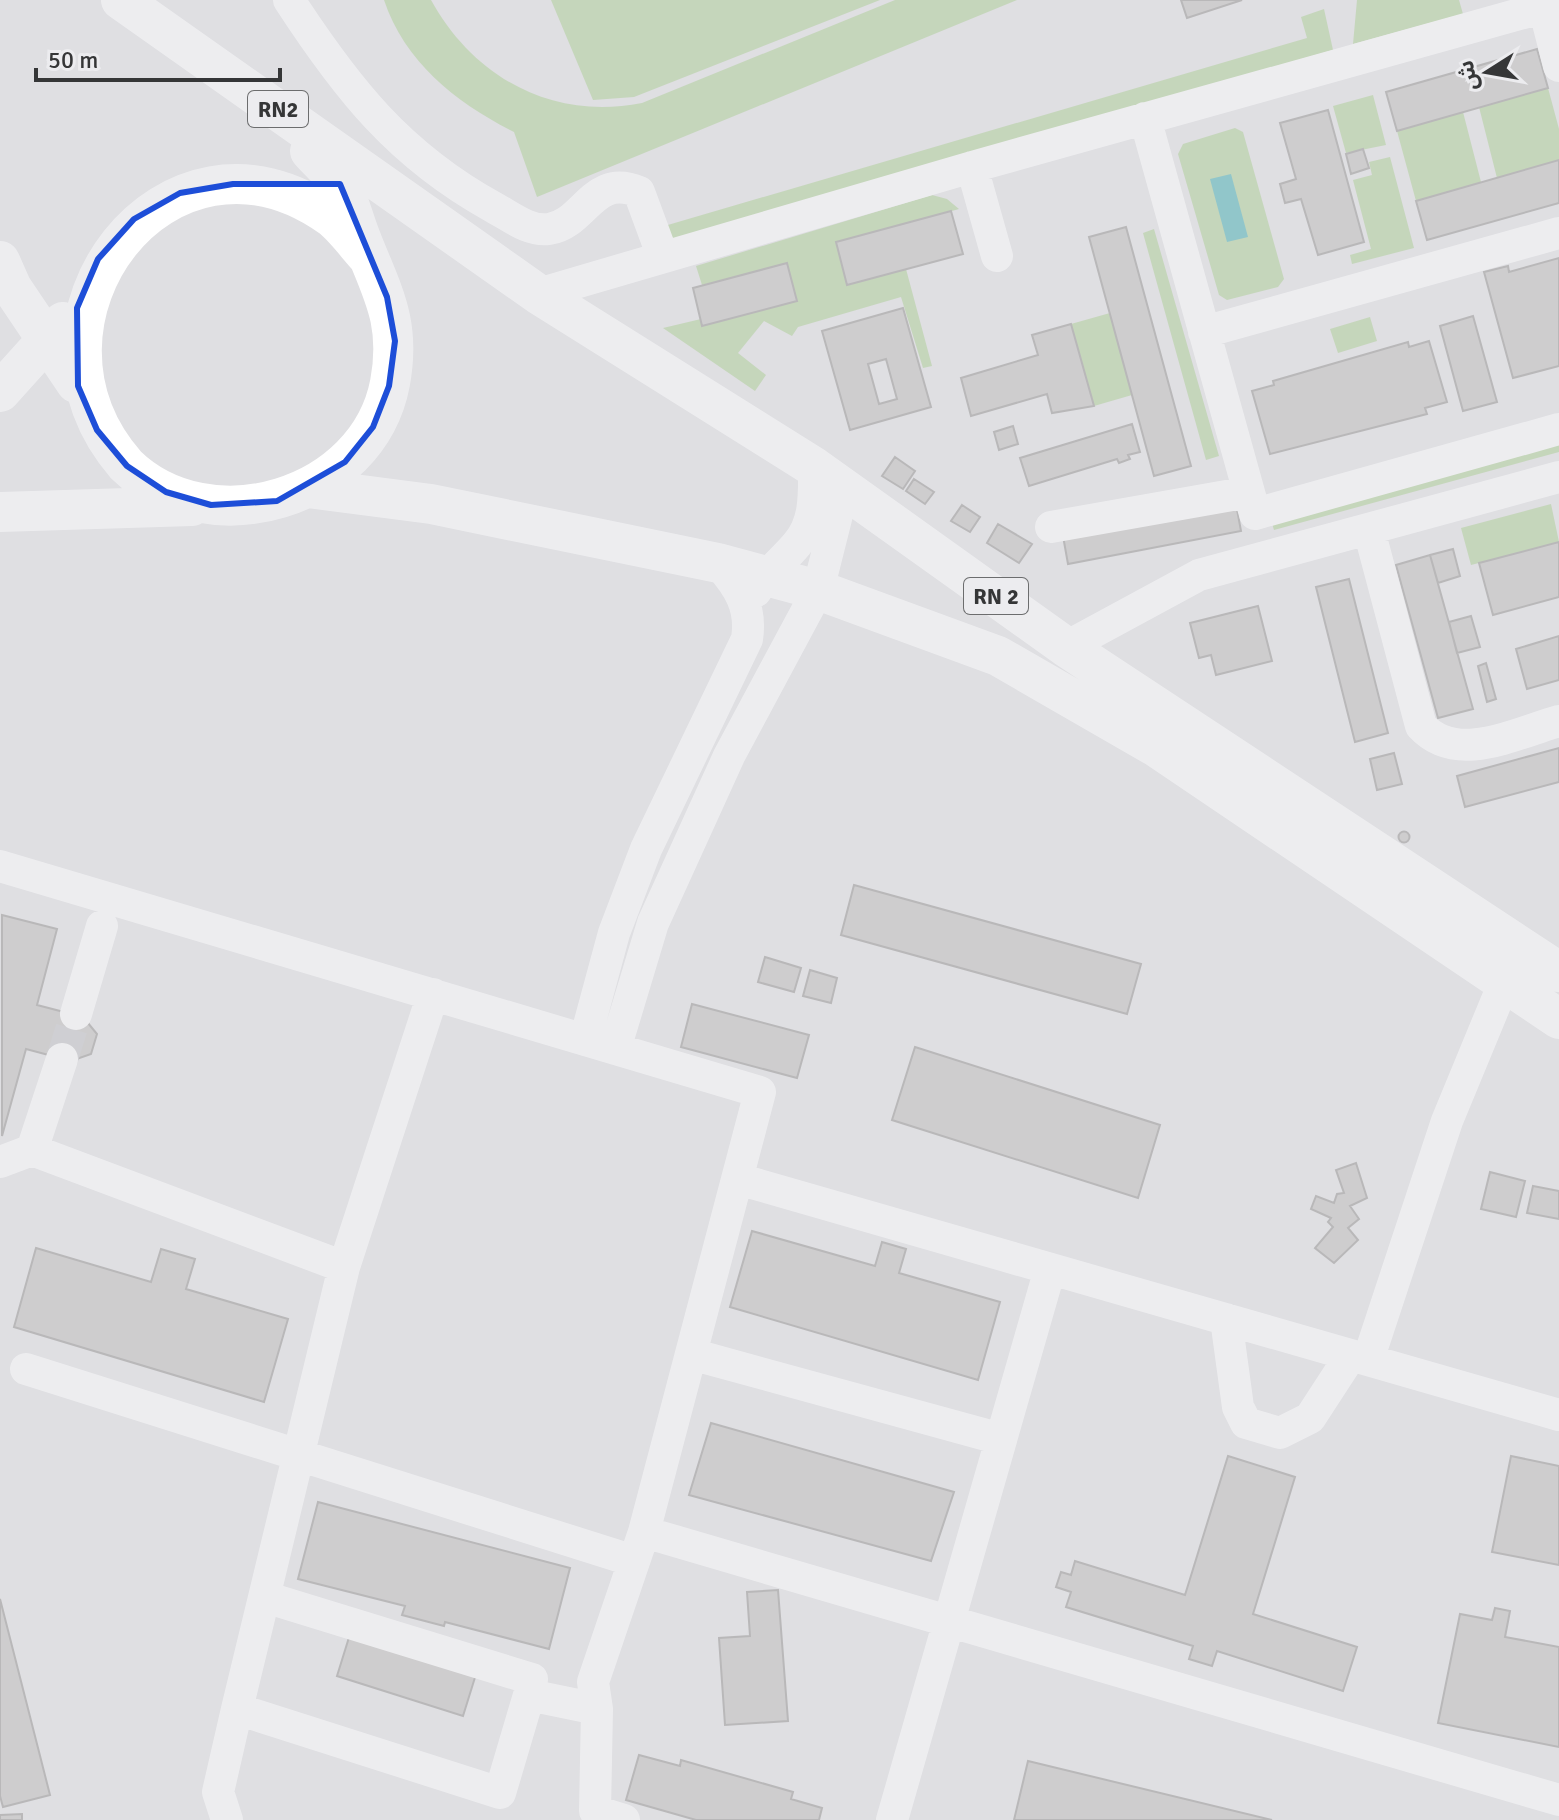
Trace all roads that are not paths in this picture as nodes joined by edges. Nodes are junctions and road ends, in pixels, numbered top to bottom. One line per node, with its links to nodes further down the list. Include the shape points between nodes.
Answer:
1 (121, 0): 5 (main road, RN2)
2 (289, 0): 14 (lane, via 328,61 387,132 459,188 543,230 557,228 606,189 625,186 639,192)
3 (1551, 5): 4 (lane); 6 (lane)
4 (1559, 66)
5 (258, 94): 9 (main road, RN2); 10 (main road, RN2)
6 (1145, 118): 7 (lane); 18 (lane)
7 (972, 167): 12 (lane); 14 (lane)
8 (233, 184): 9 (main road, RN2); 13 (main road, via 285,192 332,218); 17 (main road, via 180,193 134,219 98,259)
9 (340, 184): 10 (main road, RN2); 13 (main road, RN2)
10 (433, 221): 16 (main road, RN 2)
11 (1559, 233): 18 (lane)
12 (997, 256)
13 (368, 257): 26 (main road, via 387,297 395,341 389,386 373,427 354,451)
14 (663, 257): 16 (lane)
15 (6, 275): 19 (main road); 20 (main road, via 13,336)
16 (538, 294): 24 (main road, RN 2)
17 (77, 308): 19 (main road); 21 (main road, via 72,347)
18 (1204, 332): 27 (lane)
19 (47, 340): 21 (main road); 22 (main road)
20 (0, 382)
21 (78, 386): 28 (main road, via 97,430 127,466 166,492)
22 (0, 392)
23 (1559, 429): 27 (lane, via 1255,514)
24 (829, 477): 33 (lane, via 799,542); 34 (lane); 36 (main road, RN 2)
25 (1559, 477): 31 (lane)
26 (308, 488): 28 (main road, via 277,501); 32 (main road, RN 2, via 431,504)
27 (1249, 492): 30 (lane)
28 (211, 505): 29 (main road)
29 (0, 512)
30 (1051, 527)
31 (1369, 530): 36 (lane, via 1199,575); 37 (lane, via 1421,726 1431,737 1463,748)
32 (718, 563): 33 (main road, RN 2); 35 (lane)
33 (765, 574): 34 (main road, RN 2); 35 (lane)
34 (818, 590): 41 (main road, RN 2, via 998,656 1156,747); 45 (lane, via 729,756)
35 (750, 613): 45 (lane, via 742,656 641,863 614,933)
36 (1066, 647): 40 (main road, RN 2)
37 (1559, 721)
38 (0, 866): 42 (lane)
39 (102, 926): 43 (lane)
40 (1559, 972)
41 (1504, 983): 44 (main road, RN 2); 54 (lane)
42 (433, 994): 45 (lane); 50 (lane)
43 (76, 1014)
44 (1559, 1019)
45 (600, 1044): 49 (lane, via 760,1092)
46 (62, 1059): 47 (lane)
47 (32, 1150): 48 (lane); 50 (lane)
48 (0, 1162)
49 (738, 1179): 51 (lane); 53 (lane)
50 (344, 1267): 58 (lane)
51 (1050, 1269): 52 (lane); 57 (lane)
52 (1226, 1319): 54 (lane); 54 (lane, via 1238,1407 1246,1423 1280,1433 1310,1418)
53 (691, 1354): 57 (lane); 59 (lane)
54 (1359, 1358): 56 (lane)
55 (26, 1369): 58 (lane)
56 (1559, 1415)
57 (1001, 1439): 61 (lane)
58 (301, 1457): 59 (lane); 60 (lane)
59 (639, 1546): 61 (lane); 64 (lane, via 593,1682)
60 (265, 1597): 62 (lane, via 532,1679); 63 (lane)
61 (947, 1621): 65 (lane); 68 (lane)
62 (529, 1695): 63 (lane, via 500,1793); 64 (lane)
63 (237, 1709): 66 (lane, via 218,1792)
64 (597, 1709): 67 (lane, via 595,1811)
65 (1559, 1800)
66 (227, 1820)
67 (624, 1820)
68 (892, 1820)

